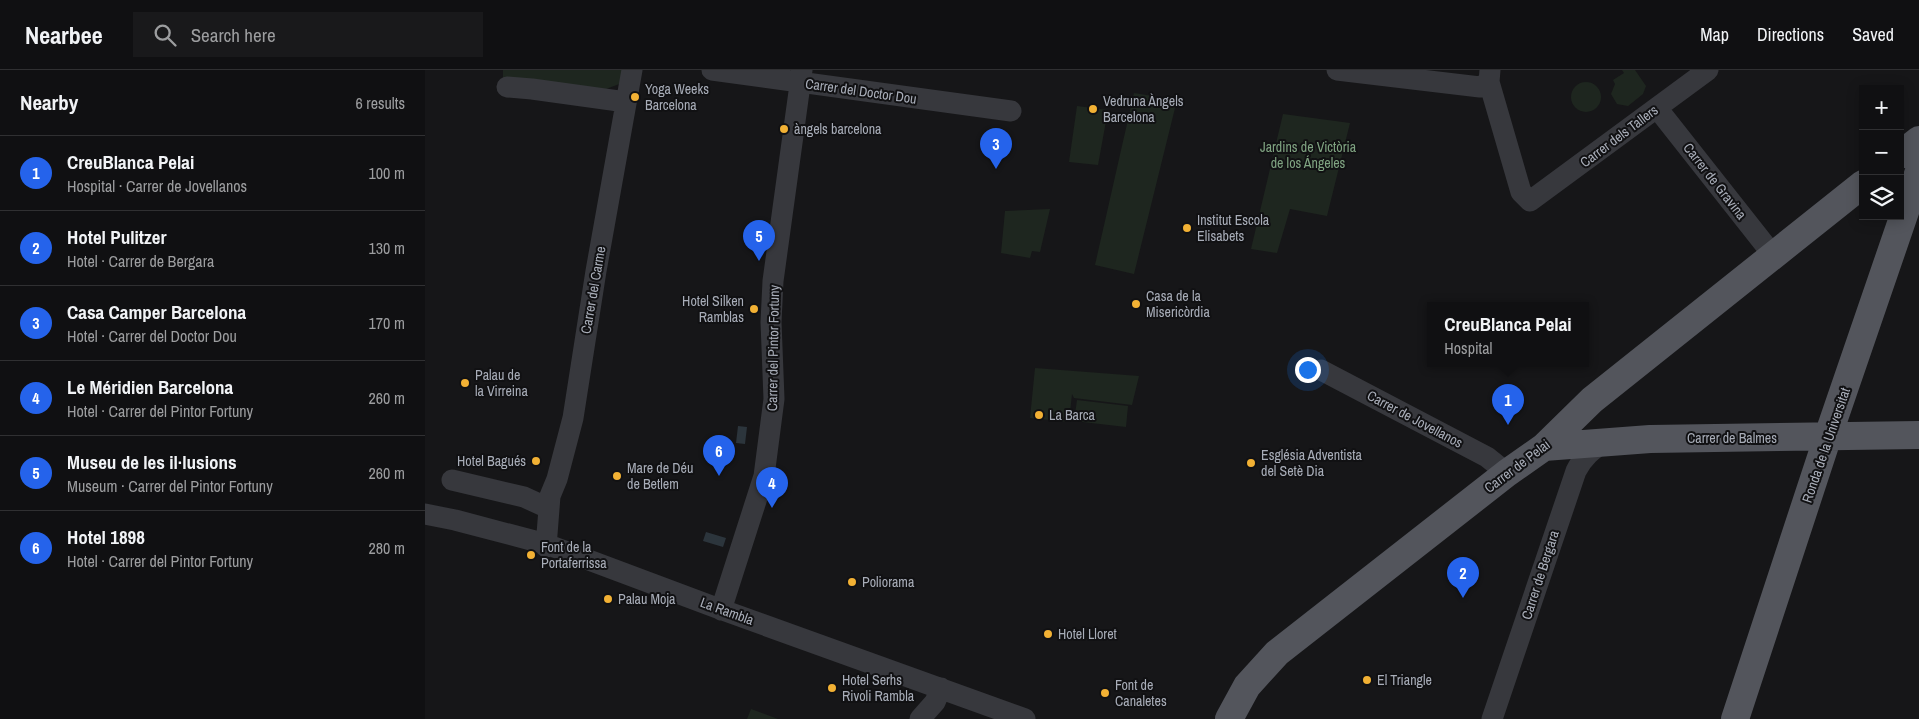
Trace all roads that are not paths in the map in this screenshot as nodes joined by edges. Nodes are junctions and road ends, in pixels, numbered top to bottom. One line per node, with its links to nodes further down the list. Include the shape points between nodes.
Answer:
1 (632, 70): 8 (street, Carrer del Carme)
2 (712, 70): 6 (street, Carrer del Doctor Dou)
3 (1337, 70): 5 (street, via 1479,87)
4 (1708, 70): 9 (street, Carrer dels Tallers)
5 (1492, 74): 9 (street, Carrer dels Tallers, via 1521,192 1530,201)
6 (801, 76): 10 (street, Carrer del Doctor Dou); 26 (street, Carrer del Pintor Fortuny, via 773,281 774,399 764,476)
7 (507, 87): 8 (street)
8 (626, 102): 23 (street, Carrer del Carme, via 573,418)
9 (1657, 108): 15 (street, Carrer de Gravina)
10 (1011, 111)
11 (1919, 140): 12 (main road)
12 (1904, 152)
13 (1919, 171): 17 (main road, Ronda de la Universitat)
14 (1859, 187): 15 (main road, Carrer de Pelai)
15 (1773, 255): 20 (main road, Carrer de Pelai, via 1583,406)
16 (1321, 370): 21 (street, Carrer de Jovellanos, via 1487,457)
17 (1828, 436): 18 (main road, Carrer de Balmes); 19 (main road, Carrer de Balmes); 32 (main road, Ronda de la Universitat)
18 (1919, 436)
19 (1605, 441): 20 (main road, Carrer de Balmes); 31 (street, Carrer de Bergara, via 1582,460 1576,471)
20 (1545, 448): 21 (main road, Carrer de Pelai)
21 (1507, 473): 30 (main road, Carrer de Pelai, via 1277,653 1247,686)
22 (452, 480): 23 (street, via 525,497)
23 (548, 508): 25 (street, Carrer del Carme)
24 (425, 514): 25 (street, La Rambla)
25 (546, 546): 26 (street, La Rambla)
26 (721, 610): 27 (street, La Rambla)
27 (939, 701): 28 (street); 29 (street, La Rambla)
28 (920, 719)
29 (1025, 719)
30 (1229, 719)
31 (1492, 719)
32 (1735, 719)

